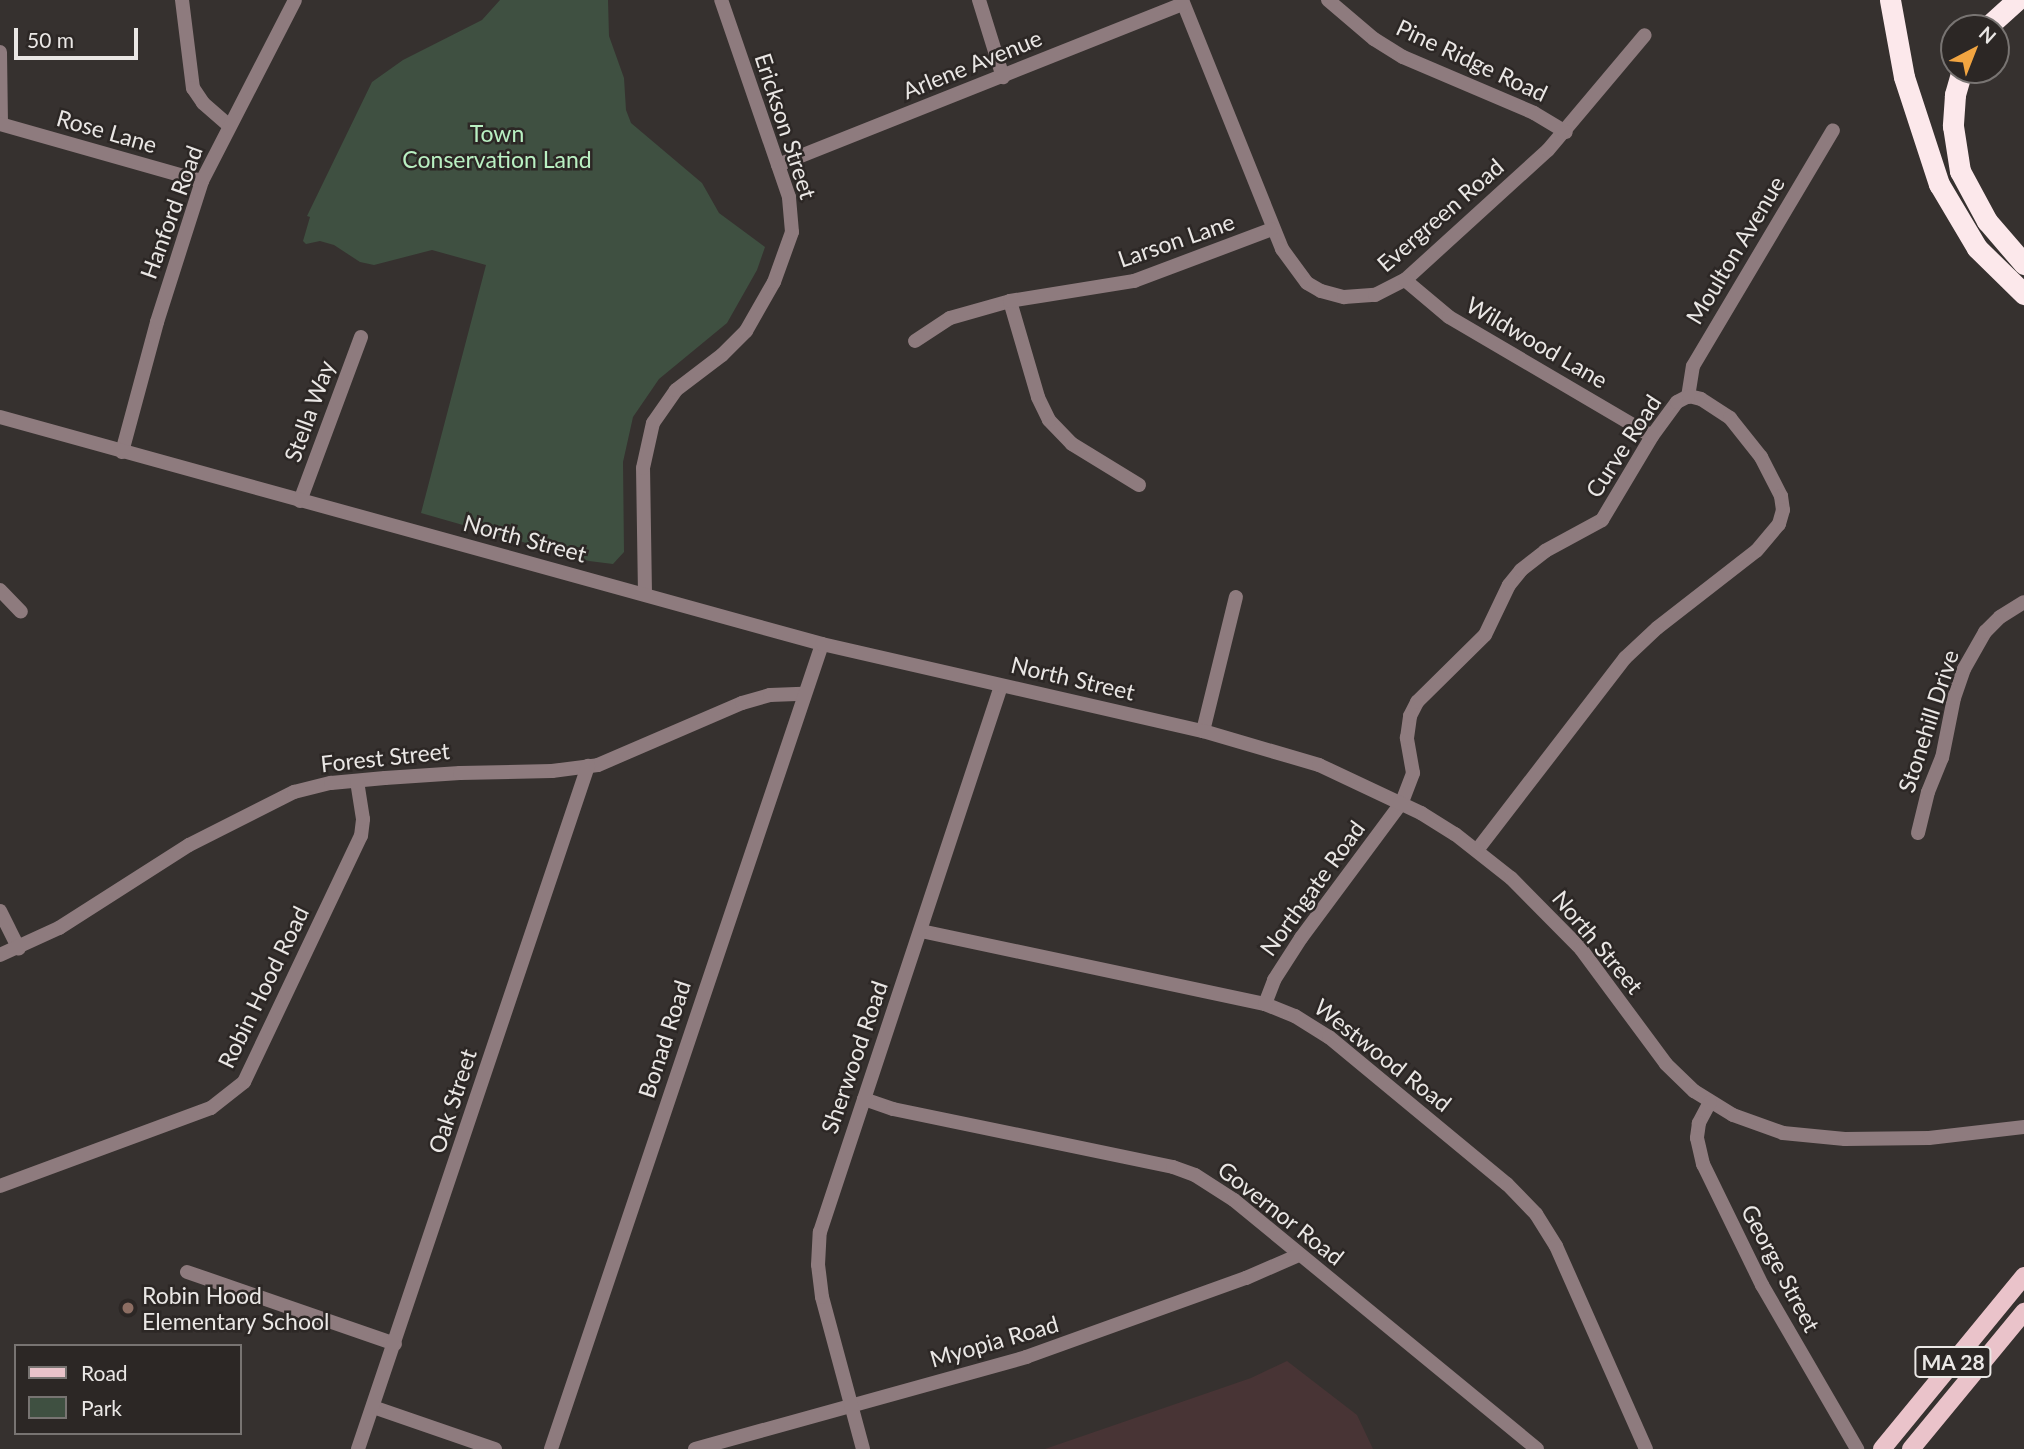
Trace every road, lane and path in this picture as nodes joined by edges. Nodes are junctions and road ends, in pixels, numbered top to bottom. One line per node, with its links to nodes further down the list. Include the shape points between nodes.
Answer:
1 (182, 0): 15 (street, via 193,88)
2 (295, 0): 15 (street, Hanford Road)
3 (721, 0): 18 (street, Erickson Street)
4 (979, 0): 12 (street)
5 (1328, 0): 17 (street, Pine Ridge Road, via 1403,57 1535,113)
6 (1890, 0): 23 (highway, via 1904,77 1939,184 1977,248)
7 (2017, 0): 9 (highway)
8 (1183, 2): 12 (street, Arlene Avenue); 20 (street, Evergreen Road)
9 (2002, 14)
10 (1645, 35): 17 (street, Evergreen Road)
11 (0, 52): 14 (street)
12 (1003, 77): 18 (street, Arlene Avenue)
13 (1958, 84): 21 (highway, via 1953,126 1960,171 1987,221)
14 (1, 124): 19 (street, Rose Lane)
15 (229, 126): 19 (street, Hanford Road)
16 (1833, 130): 27 (street, Moulton Avenue, via 1693,366)
17 (1566, 132): 22 (street, Evergreen Road)
18 (778, 165): 34 (street, Erickson Street, via 792,223 774,282 746,331 670,396 648,435 643,468)
19 (202, 181): 30 (street, Hanford Road)
20 (1272, 229): 22 (street, Evergreen Road, via 1300,277 1321,291 1365,297); 24 (street, Larson Lane, via 1135,281)
21 (2024, 264)
22 (1405, 280): 29 (street, Wildwood Lane, via 1449,317)
23 (2024, 294)
24 (1010, 301): 26 (street, Larson Lane, via 959,314); 31 (street, via 1049,420 1072,444)
25 (361, 337): 32 (street, Stella Way)
26 (915, 341)
27 (1688, 397): 29 (street, Curve Road, via 1676,402); 46 (street, Curve Road, via 1724,413 1761,457 1781,496 1779,524 1756,551 1625,658)
28 (0, 417): 30 (street, North Street)
29 (1652, 436): 44 (street, Curve Road, via 1602,520 1545,551 1521,570 1485,635 1417,702 1408,727 1413,773)
30 (122, 452): 32 (street, North Street)
31 (1139, 485)
32 (300, 501): 34 (street, North Street)
33 (0, 590): 37 (street)
34 (645, 594): 38 (street, North Street)
35 (1236, 597): 41 (street)
36 (2024, 603): 45 (street, Stonehill Drive, via 1985,632 1964,669)
37 (21, 612)
38 (822, 644): 39 (street, North Street); 40 (street, Bonad Road)
39 (1001, 686): 41 (street, North Street); 48 (street, Sherwood Road)
40 (803, 694): 42 (street, Forest Street, via 750,700); 65 (street, Bonad Road)
41 (1202, 731): 44 (street, North Street, via 1319,765)
42 (588, 766): 43 (street, Forest Street); 60 (street, Oak Street)
43 (357, 781): 49 (street, Forest Street, via 311,787 255,809); 55 (street, Robin Hood Road, via 361,836 244,1082 211,1108)
44 (1402, 802): 46 (street, North Street); 51 (street, Northgate Road, via 1301,938 1273,980)
45 (1918, 834)
46 (1477, 850): 53 (street, North Street, via 1559,925 1666,1064)
47 (0, 911): 49 (street)
48 (921, 931): 51 (street, Westwood Road); 52 (street, Sherwood Road)
49 (19, 949): 50 (street, Forest Street)
50 (0, 955)
51 (1265, 1004): 69 (street, Westwood Road, via 1296,1016 1329,1037 1530,1206 1556,1245)
52 (864, 1099): 56 (street, Governor Road, via 893,1110 1185,1171 1225,1193); 61 (street, Sherwood Road, via 824,1215 818,1249 822,1297)
53 (1710, 1102): 54 (street, North Street, via 1770,1130 1810,1137 1929,1138); 70 (street, George Street, via 1697,1138 1703,1164 1762,1285)
54 (2024, 1127)
55 (0, 1185)
56 (1299, 1255): 61 (street, Myopia Road, via 1077,1340); 68 (street, Governor Road)
57 (187, 1272): 60 (street)
58 (2024, 1276): 71 (main road, MA 28)
59 (2024, 1312): 72 (main road, MA 28)
60 (395, 1344): 62 (street, Oak Street)
61 (851, 1405): 66 (street, Myopia Road); 67 (street, Sherwood Road)
62 (373, 1407): 63 (street, Oak Street); 64 (street)
63 (358, 1449)
64 (495, 1449)
65 (551, 1449)
66 (695, 1449)
67 (863, 1449)
68 (1536, 1449)
69 (1646, 1449)
70 (1857, 1449)
71 (1882, 1449)
72 (1911, 1449)

